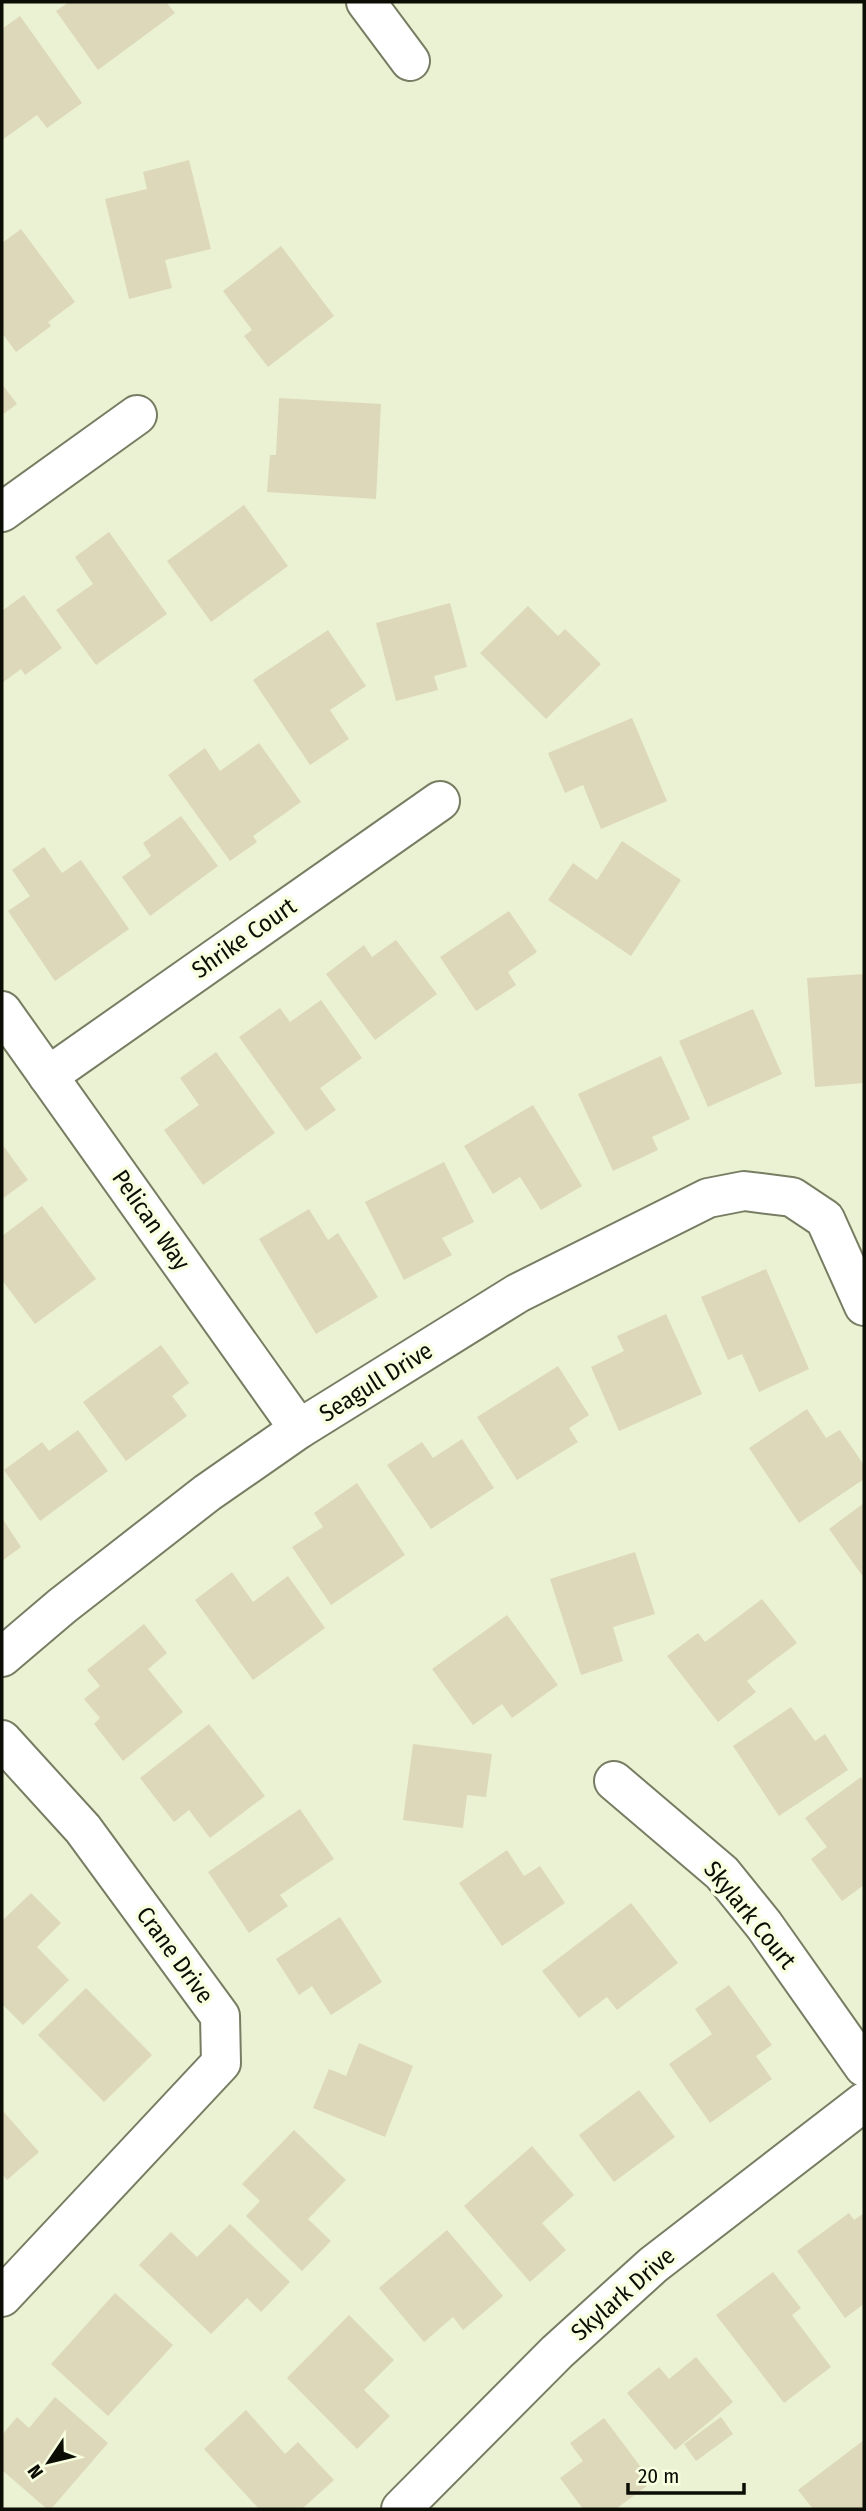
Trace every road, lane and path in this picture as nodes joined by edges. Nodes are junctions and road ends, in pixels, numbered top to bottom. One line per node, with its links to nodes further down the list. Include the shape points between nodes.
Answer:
1 (366, 2): 2 (street)
2 (410, 61)
3 (137, 415): 4 (street)
4 (2, 512)
5 (440, 801): 7 (street, Shrike Court)
6 (2, 1011): 7 (street, Pelican Way)
7 (48, 1076): 9 (street, Pelican Way)
8 (864, 1306): 9 (street, Seagull Drive, via 825,1219 792,1197 744,1191 708,1198 518,1293)
9 (299, 1429): 10 (street, Seagull Drive, via 207,1493)
10 (2, 1657)
11 (2, 1740): 15 (street, Crane Drive, via 83,1829 220,2016 222,2063)
12 (614, 1781): 13 (street, Skylark Court, via 722,1873)
13 (864, 2067)
14 (864, 2102): 16 (street, Skylark Drive, via 653,2265 557,2352)
15 (2, 2297)
16 (401, 2509)

